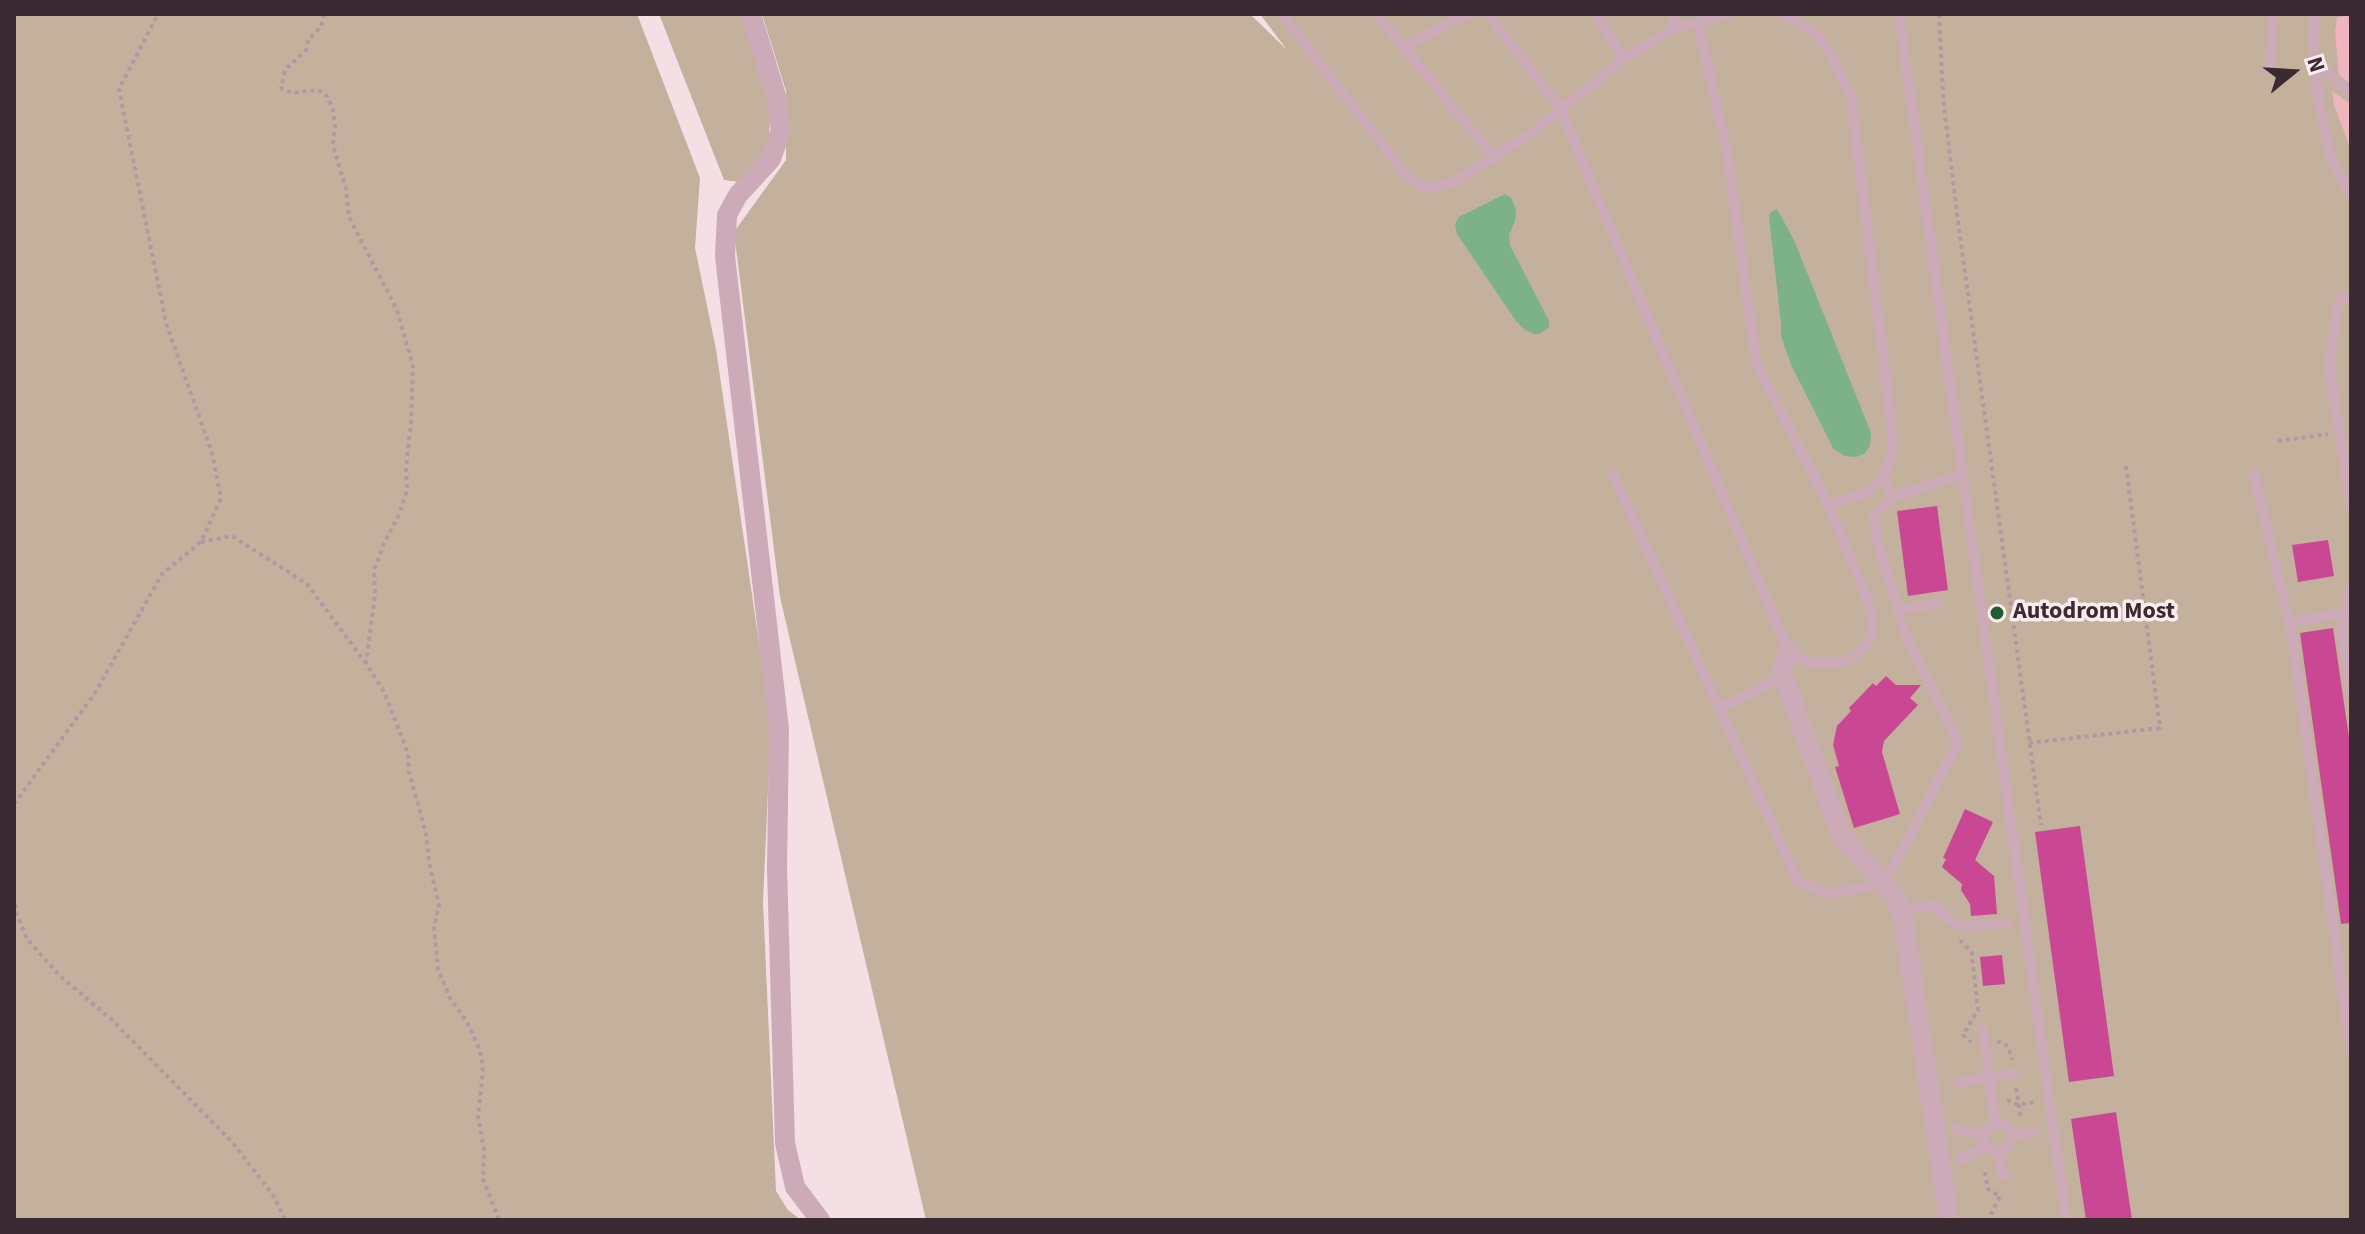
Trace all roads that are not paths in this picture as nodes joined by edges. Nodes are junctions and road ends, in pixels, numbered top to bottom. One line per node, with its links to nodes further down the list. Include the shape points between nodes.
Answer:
1 (751, 14): 56 (street, via 781,130 771,159 727,215 725,256 779,729 777,868 785,1143 795,1187)
2 (1282, 14): 21 (lane, via 1419,185 1433,188 1454,182)
3 (1376, 14): 15 (lane)
4 (1474, 14): 15 (lane)
5 (1488, 14): 20 (lane)
6 (1596, 14): 16 (lane)
7 (1675, 14): 14 (lane)
8 (1729, 14): 13 (lane)
9 (1781, 14): 27 (lane, via 1817,34 1851,97 1891,421 1892,451)
10 (1899, 14): 26 (lane)
11 (2274, 14): 18 (lane)
12 (2315, 14): 17 (lane)
13 (1698, 22): 14 (lane); 29 (lane, via 1727,151 1756,362)
14 (1672, 29): 16 (lane)
15 (1403, 48): 21 (lane)
16 (1624, 59): 20 (lane)
17 (2315, 61): 19 (lane); 22 (lane, via 2331,159)
18 (2269, 72)
19 (2351, 94)
20 (1560, 108): 21 (lane); 36 (lane)
21 (1495, 158)
22 (2351, 196)
23 (2351, 300): 30 (lane, via 2343,297 2338,302 2329,364)
24 (2254, 473): 35 (lane)
25 (1613, 474): 39 (lane)
26 (1963, 474): 28 (lane); 58 (lane)
27 (1884, 476): 28 (lane); 29 (lane, via 1867,492)
28 (1891, 498): 33 (lane, via 1874,516)
29 (1829, 506): 36 (lane, via 1867,598 1871,636 1865,648 1842,662 1816,663)
30 (2351, 509)
31 (2351, 585): 34 (lane)
32 (1939, 603): 33 (lane)
33 (1898, 610): 40 (lane, via 1958,742)
34 (2345, 613): 35 (lane); 38 (lane, via 2342,632)
35 (2289, 622): 44 (lane)
36 (1788, 650): 37 (street)
37 (1782, 672): 39 (lane, via 1764,687); 40 (street, via 1841,835)
38 (2351, 695)
39 (1719, 708): 40 (lane, via 1798,881 1828,894)
40 (1885, 883): 41 (street)
41 (1901, 911): 42 (lane, via 1936,905 1956,924); 57 (street)
42 (2007, 923)
43 (1983, 1030): 46 (lane)
44 (2351, 1052)
45 (2014, 1074): 46 (lane)
46 (1988, 1078): 47 (lane); 48 (lane)
47 (1959, 1082)
48 (1995, 1124): 51 (lane, via 2006,1126); 52 (lane, via 1988,1127)
49 (1956, 1129): 52 (lane)
50 (2034, 1132): 51 (lane)
51 (2012, 1136): 53 (lane, via 2009,1147)
52 (1985, 1140): 53 (lane, via 1991,1151); 54 (lane)
53 (1999, 1152): 55 (lane)
54 (1960, 1160)
55 (2005, 1177)
56 (820, 1220)
57 (1949, 1220)
58 (2066, 1220)

